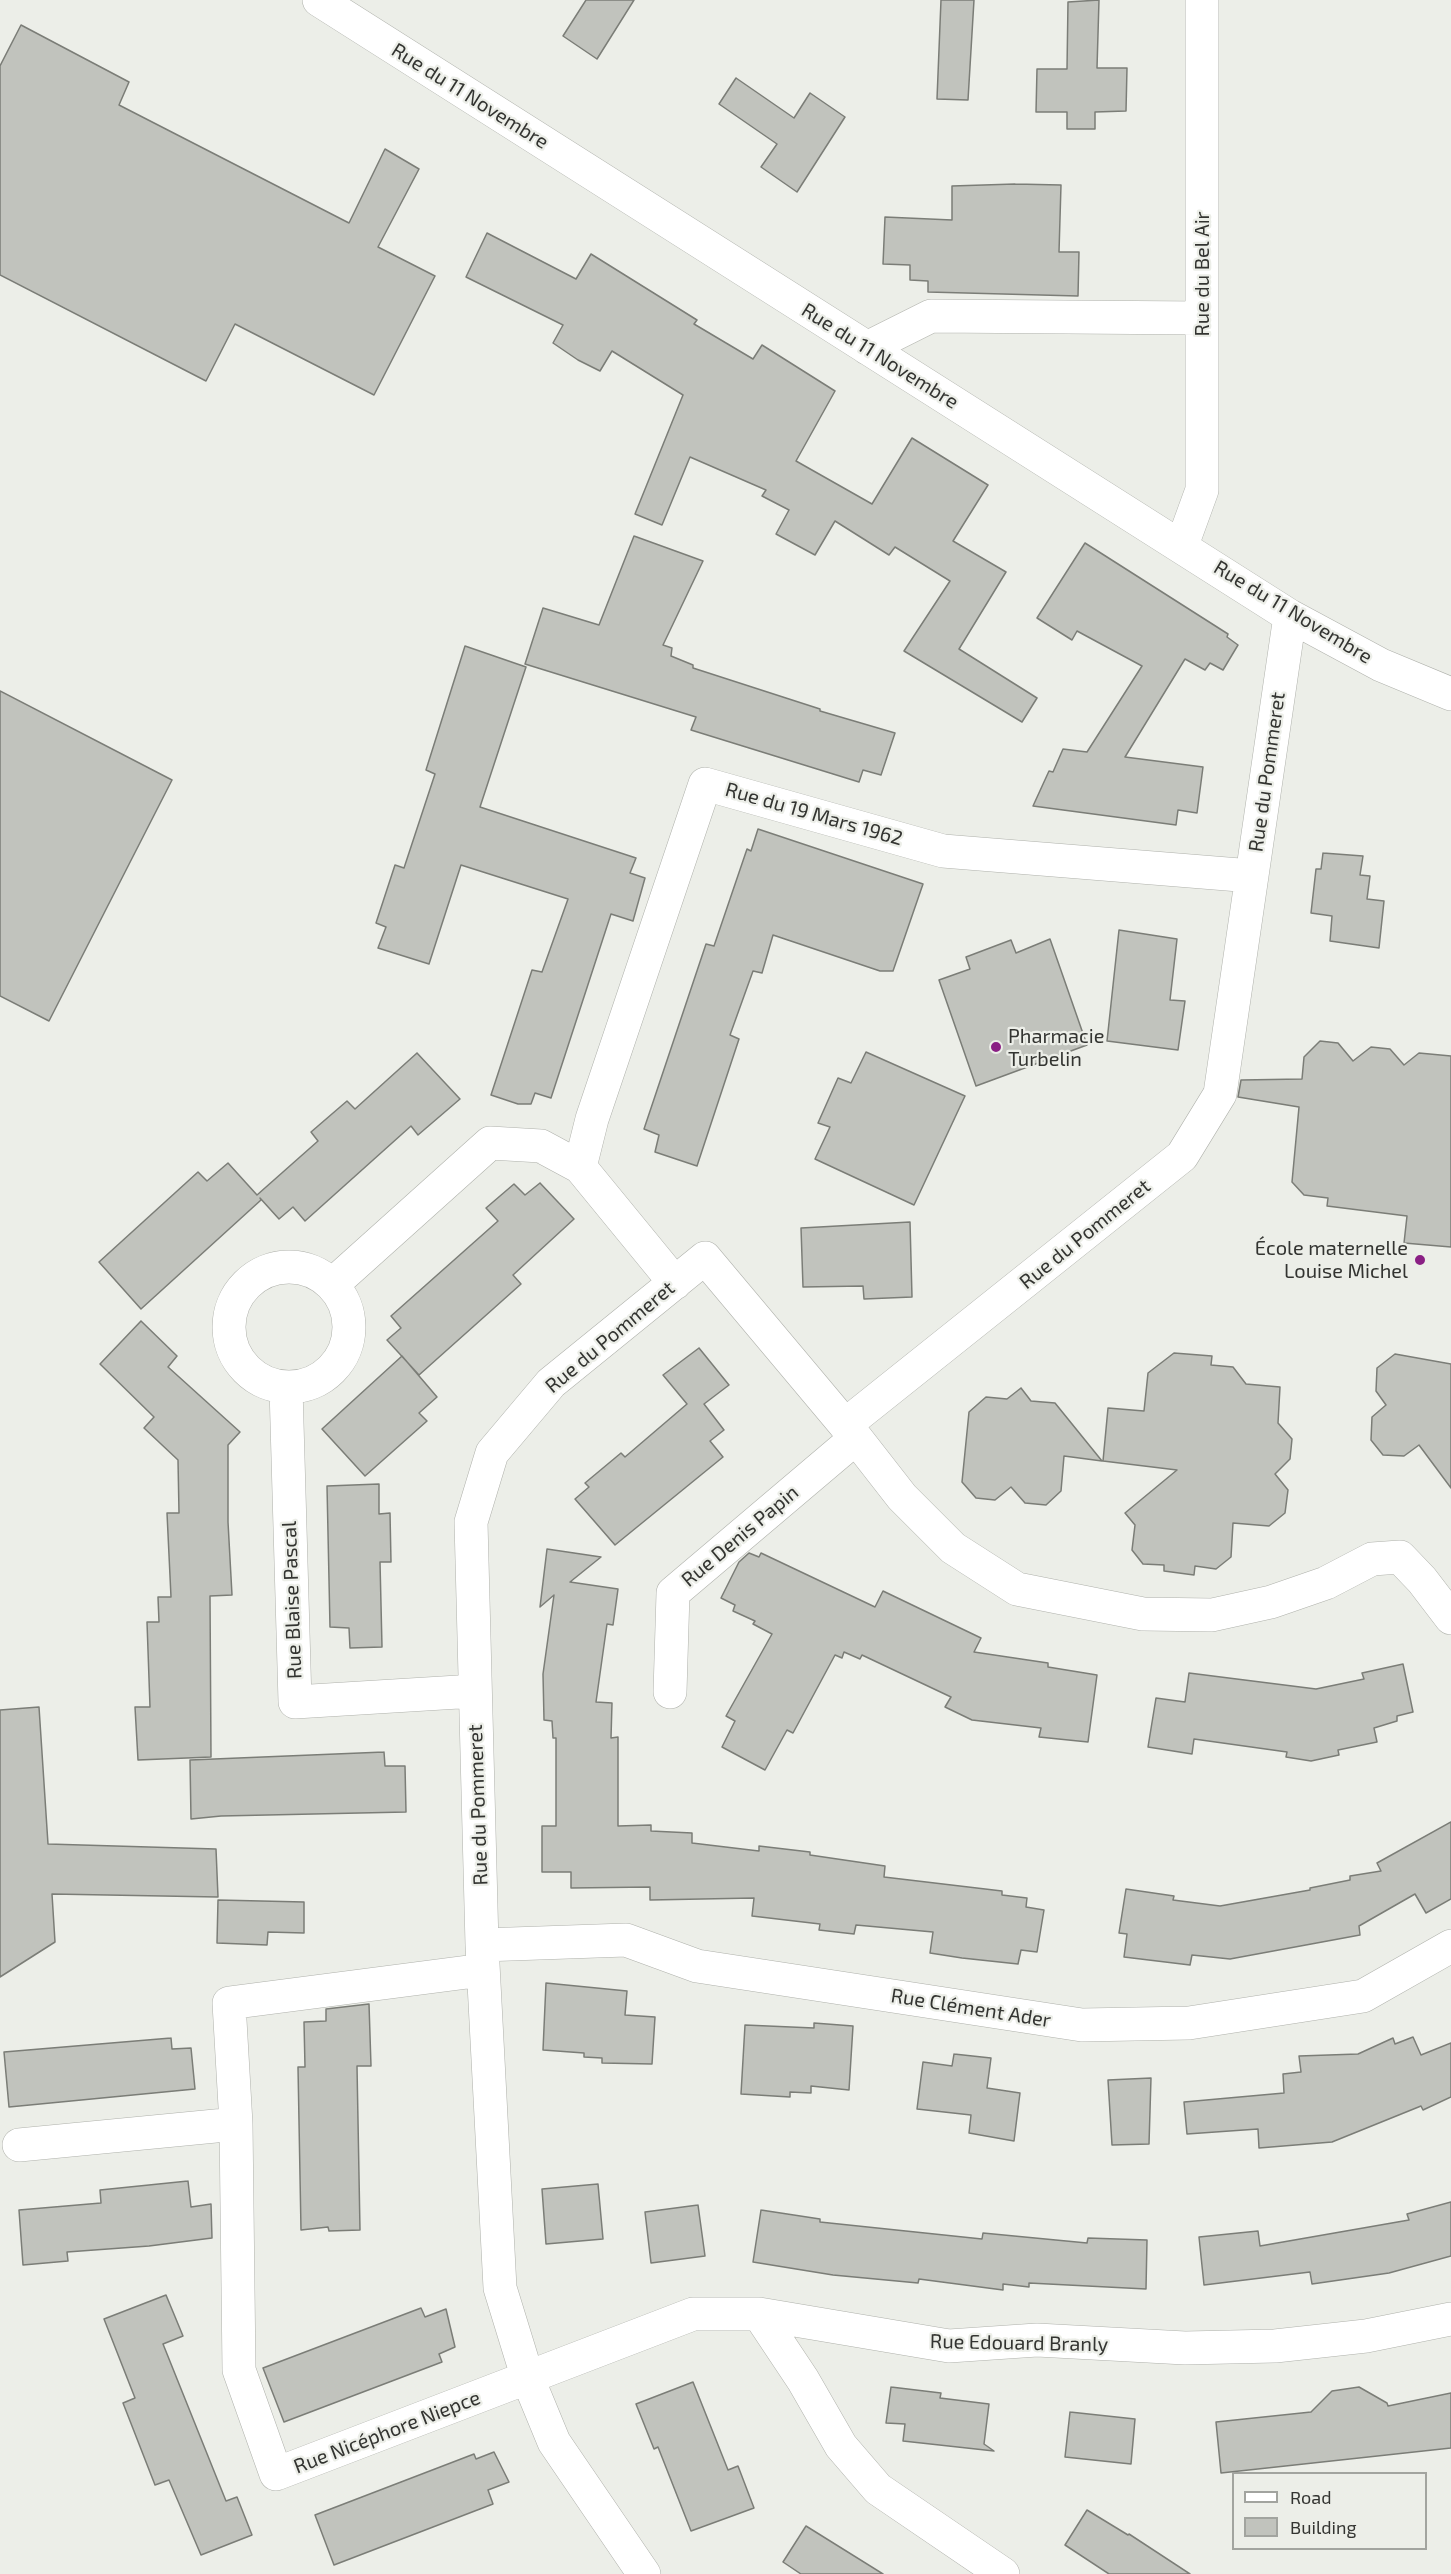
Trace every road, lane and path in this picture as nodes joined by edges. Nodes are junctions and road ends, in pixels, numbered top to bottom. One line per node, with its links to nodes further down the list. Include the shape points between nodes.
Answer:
1 (319, 0): 4 (street, Rue du 11 Novembre)
2 (1202, 0): 3 (street, Rue du Bel Air)
3 (1202, 318): 4 (street, via 930,316); 5 (street, Rue du Bel Air, via 1202,490)
4 (867, 348): 5 (street, Rue du 11 Novembre)
5 (1182, 545): 6 (street, Rue du 11 Novembre)
6 (1290, 616): 7 (street, Rue du 11 Novembre, via 1382,664); 8 (street, Rue du Pommeret)
7 (1451, 694)
8 (1252, 876): 9 (street, Rue du 19 Mars 1962, via 943,851 705,784 592,1119); 13 (street, Rue du Pommeret, via 1220,1095 1182,1156)
9 (580, 1167): 10 (street); 11 (street, via 541,1146 490,1143)
10 (675, 1282): 13 (street, Rue du Pommeret, via 705,1258); 15 (street, Rue du Pommeret, via 551,1383 492,1453 471,1522)
11 (333, 1284): 12 (street, via 345,1302 350,1322 348,1342 340,1361 325,1376 306,1386); 12 (street, via 298,1267 279,1267 260,1274 234,1302 229,1321 237,1359 258,1379)
12 (286, 1388): 15 (street, Rue Blaise Pascal, via 295,1702)
13 (851, 1432): 14 (street, via 902,1497 953,1548 1017,1589 1143,1614 1212,1615 1271,1602 1326,1583 1372,1559 1400,1557); 16 (street, Rue Denis Papin, via 673,1593)
14 (1451, 1618)
15 (475, 1690): 18 (street, Rue du Pommeret)
16 (670, 1692)
17 (1451, 1946): 18 (street, Rue Clément Ader, via 1363,1996 1189,2023 1082,2025 697,1966 626,1940)
18 (483, 1957): 19 (street, Rue Nicéphore Niepce, via 229,2002); 23 (street, Rue du Pommeret, via 500,2288)
19 (236, 2124): 20 (street); 23 (street, Rue Nicéphore Niepce, via 239,2370 276,2474)
20 (20, 2145)
21 (759, 2314): 22 (street, Rue Edouard Branly, via 949,2346 1037,2340 1185,2348 1275,2346 1366,2336); 23 (street, Rue Edouard Branly, via 693,2314); 25 (street, via 841,2446 878,2489)
22 (1451, 2319)
23 (528, 2379): 24 (street, Rue du Pommeret, via 554,2442)
24 (644, 2574)
25 (1003, 2574)

